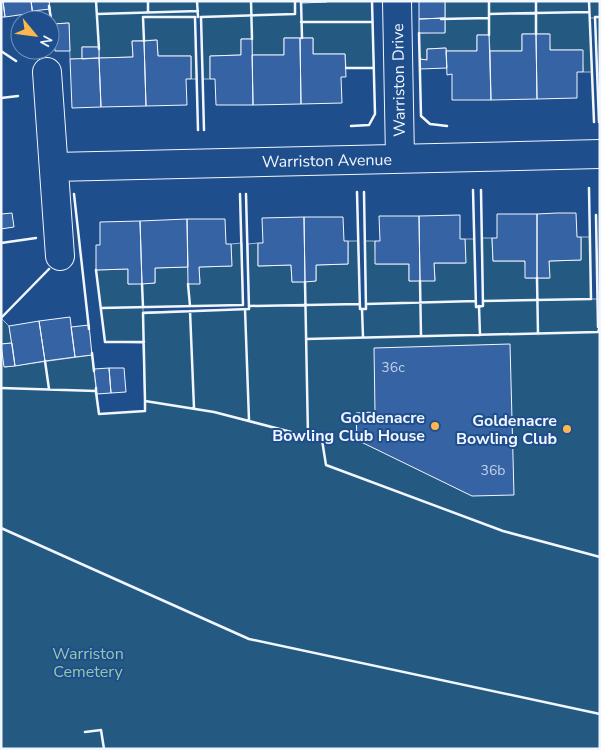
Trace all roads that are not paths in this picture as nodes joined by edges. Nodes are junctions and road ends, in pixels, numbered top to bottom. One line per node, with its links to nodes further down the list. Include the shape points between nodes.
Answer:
1 (397, 1): 4 (street, Warriston Drive)
2 (47, 72): 5 (street)
3 (600, 154): 4 (street, Warriston Avenue)
4 (400, 158): 5 (street, Warriston Avenue)
5 (54, 167): 6 (street)
6 (60, 256)

